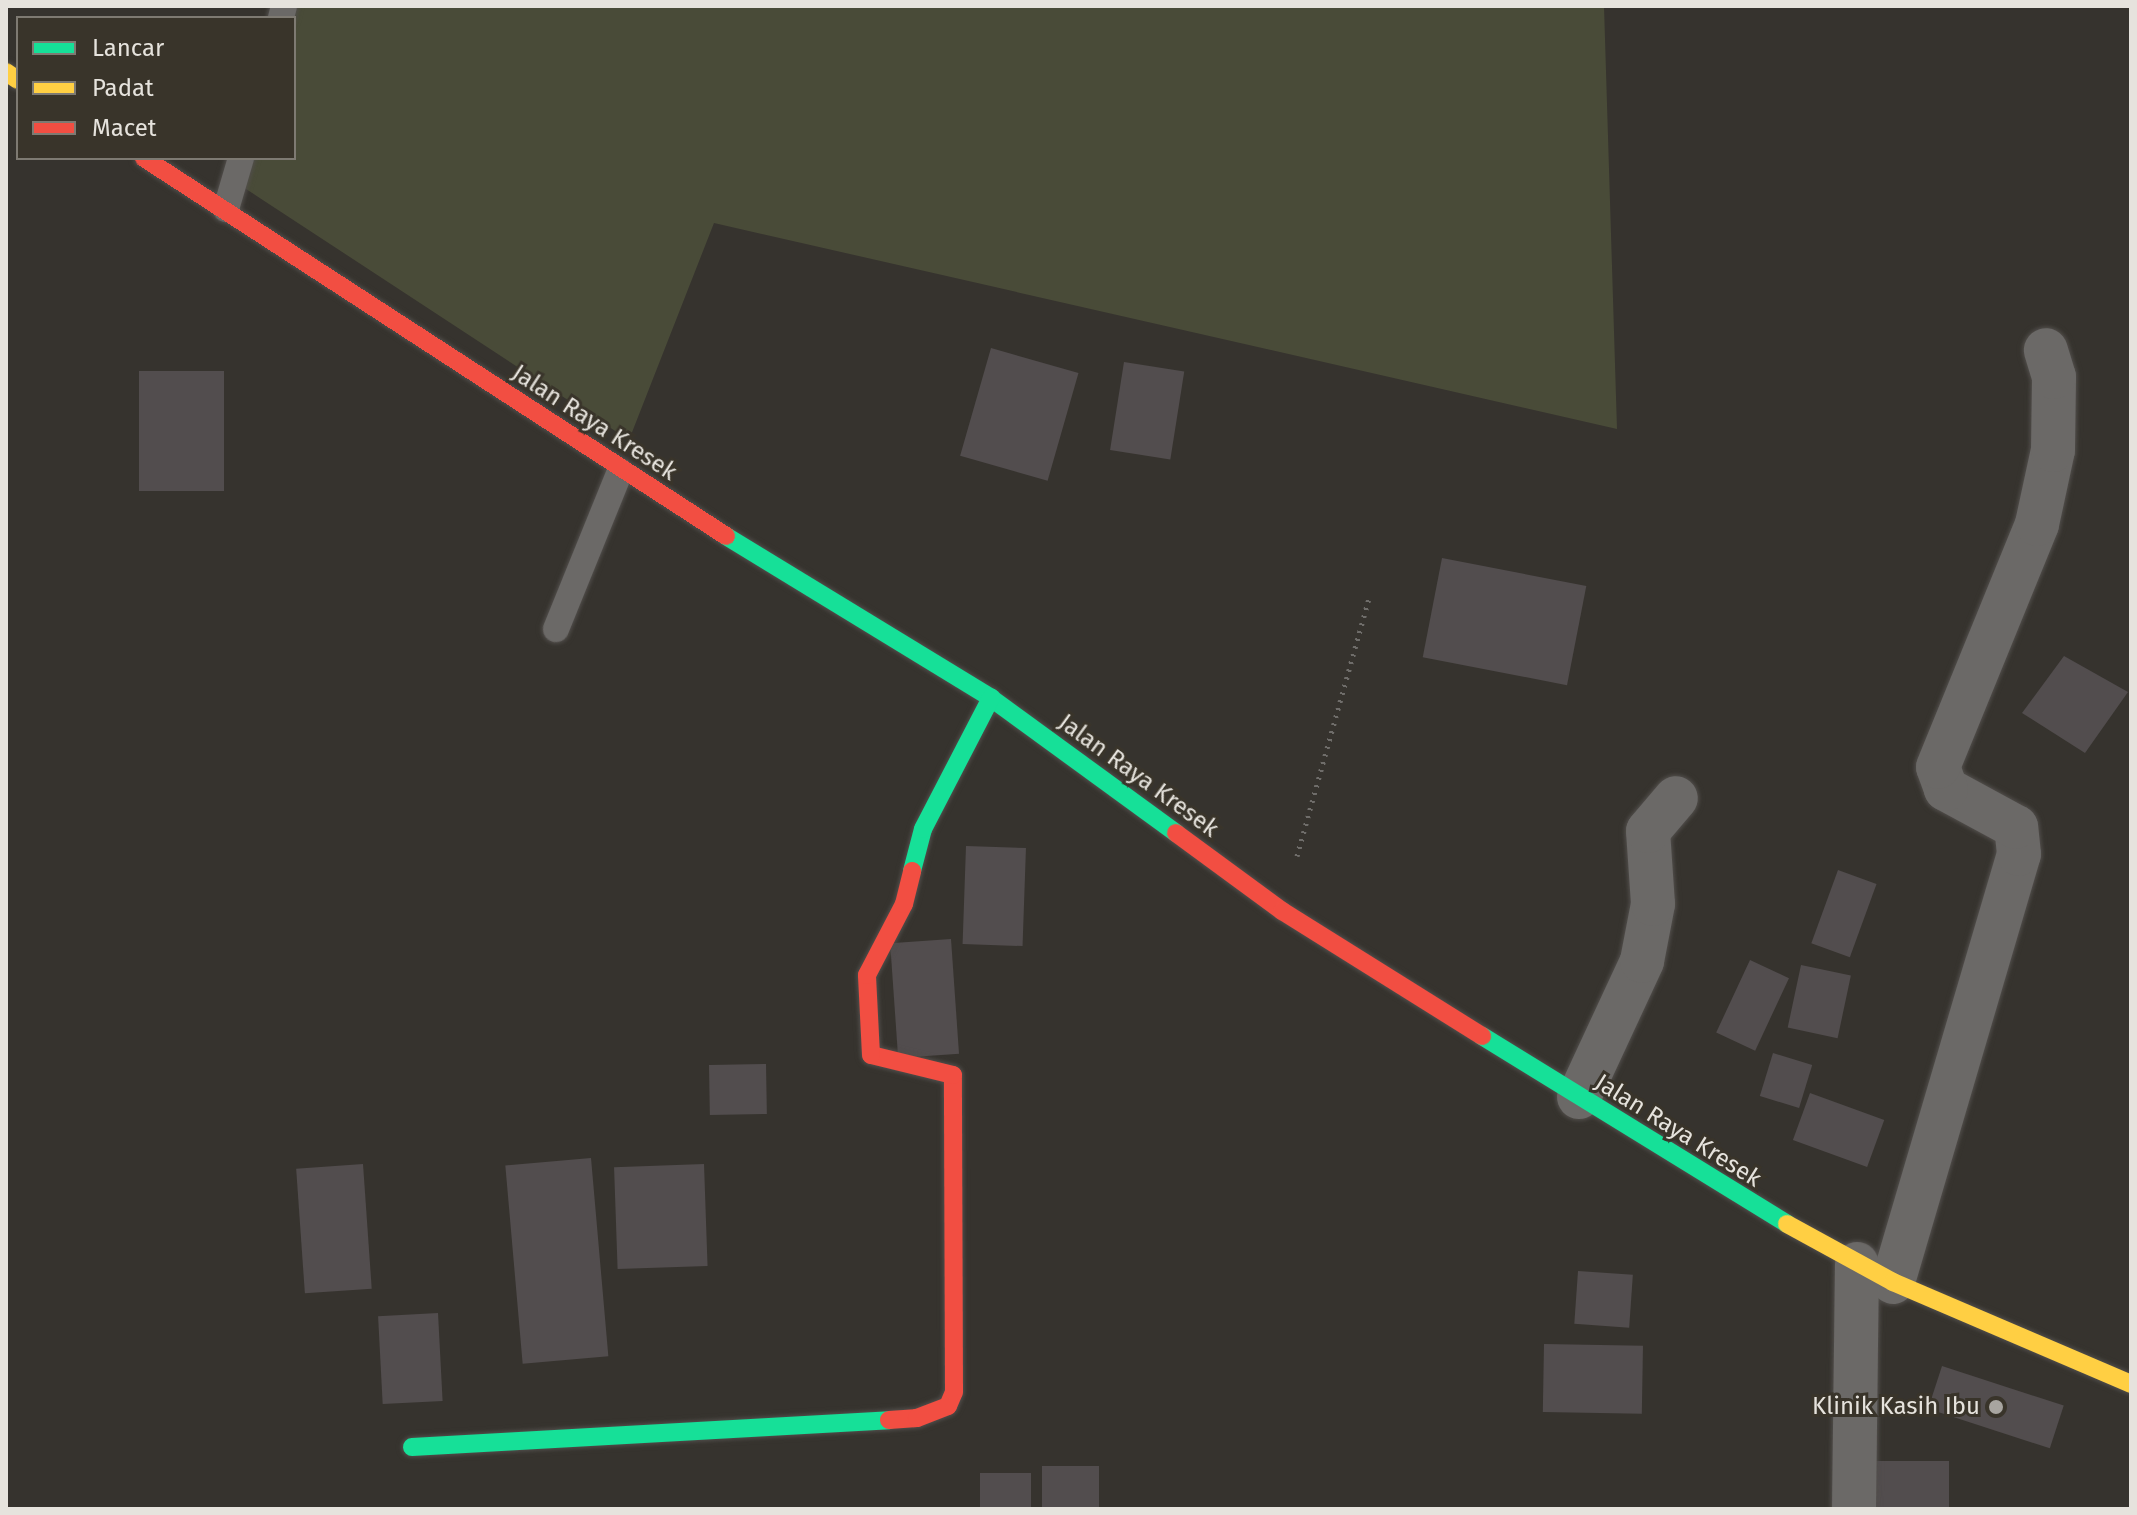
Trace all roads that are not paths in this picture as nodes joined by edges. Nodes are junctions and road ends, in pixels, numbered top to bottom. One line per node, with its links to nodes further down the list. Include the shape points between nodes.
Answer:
1 (147, 160): 3 (main road, Jalan Raya Kresek)
2 (240, 160): 3 (lane)
3 (226, 209): 5 (main road, Jalan Raya Kresek)
4 (2046, 350): 10 (street, via 2054,377 2053,450 2037,524 1938,767 1946,789 2016,827 2019,854)
5 (620, 471): 6 (lane); 7 (main road, Jalan Raya Kresek)
6 (556, 629)
7 (991, 698): 9 (main road, Jalan Raya Kresek, via 1282,911); 12 (main road, via 923,829 904,904 867,975 871,1055 953,1075 954,1392 948,1406 917,1418)
8 (1676, 798): 9 (street, via 1648,831 1653,904 1642,961)
9 (1579, 1097): 10 (main road, Jalan Raya Kresek, via 1760,1210)
10 (1875, 1273): 11 (main road, Jalan Raya Kresek); 13 (street)
11 (2131, 1384)
12 (412, 1447)
13 (1854, 1509)

